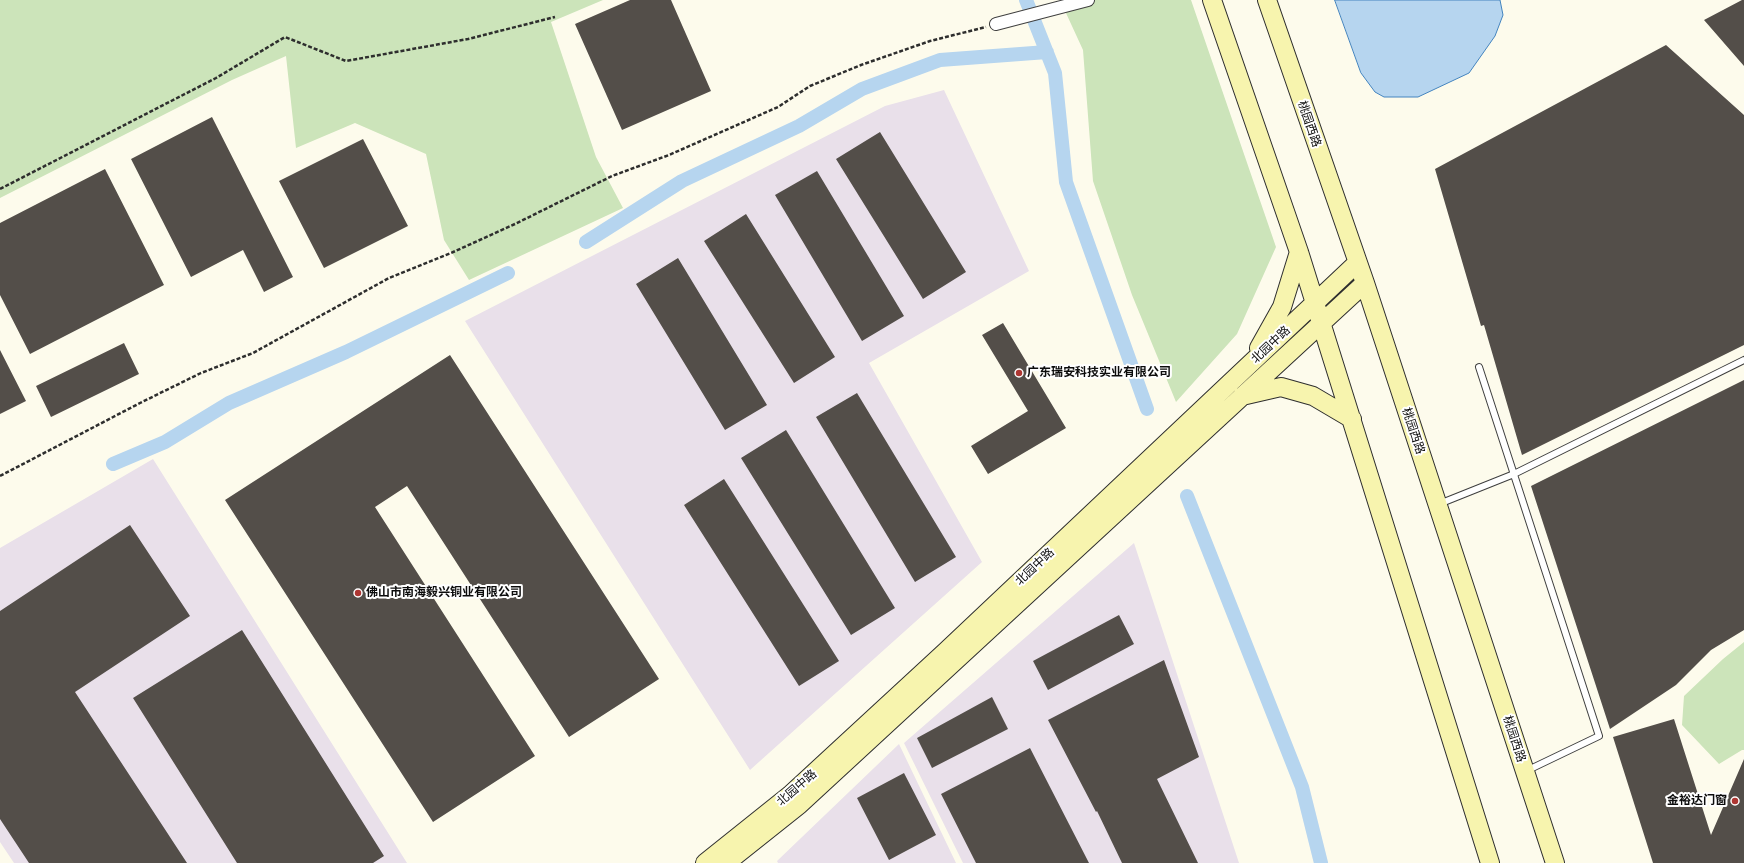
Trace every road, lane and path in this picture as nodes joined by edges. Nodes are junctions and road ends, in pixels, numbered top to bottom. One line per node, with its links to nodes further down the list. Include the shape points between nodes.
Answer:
1 (1088, 0): 5 (street)
2 (1212, 0): 7 (street)
3 (1267, 0): 8 (street, 桃园西路)
4 (555, 17): 6 (path, via 468,39 346,61 285,37 216,78)
5 (996, 24): 18 (path, via 930,41 810,86 778,107 669,155 612,176 451,254 389,278 253,353 188,380)
6 (0, 190)
7 (1299, 252): 10 (street); 13 (street, via 1282,307)
8 (1357, 263): 9 (street, 桃园西路); 10 (street, 北园中路)
9 (1364, 283): 11 (street, 北园中路); 19 (street, 桃园西路)
10 (1315, 302): 11 (street); 13 (street, 北园中路)
11 (1322, 323): 15 (street, 北园中路); 16 (street)
12 (1744, 360): 17 (lane)
13 (1250, 364): 21 (street, 北园中路, via 796,790)
14 (1479, 367): 17 (lane)
15 (1242, 396): 16 (street, via 1281,387 1313,396); 22 (street, 北园中路, via 798,806)
16 (1352, 419): 23 (street)
17 (1514, 474): 19 (lane); 20 (lane, via 1599,736)
18 (0, 476)
19 (1437, 504): 20 (street, 桃园西路)
20 (1525, 772): 24 (street, 桃园西路)
21 (705, 863)
22 (726, 863)
23 (1490, 863)
24 (1555, 863)

